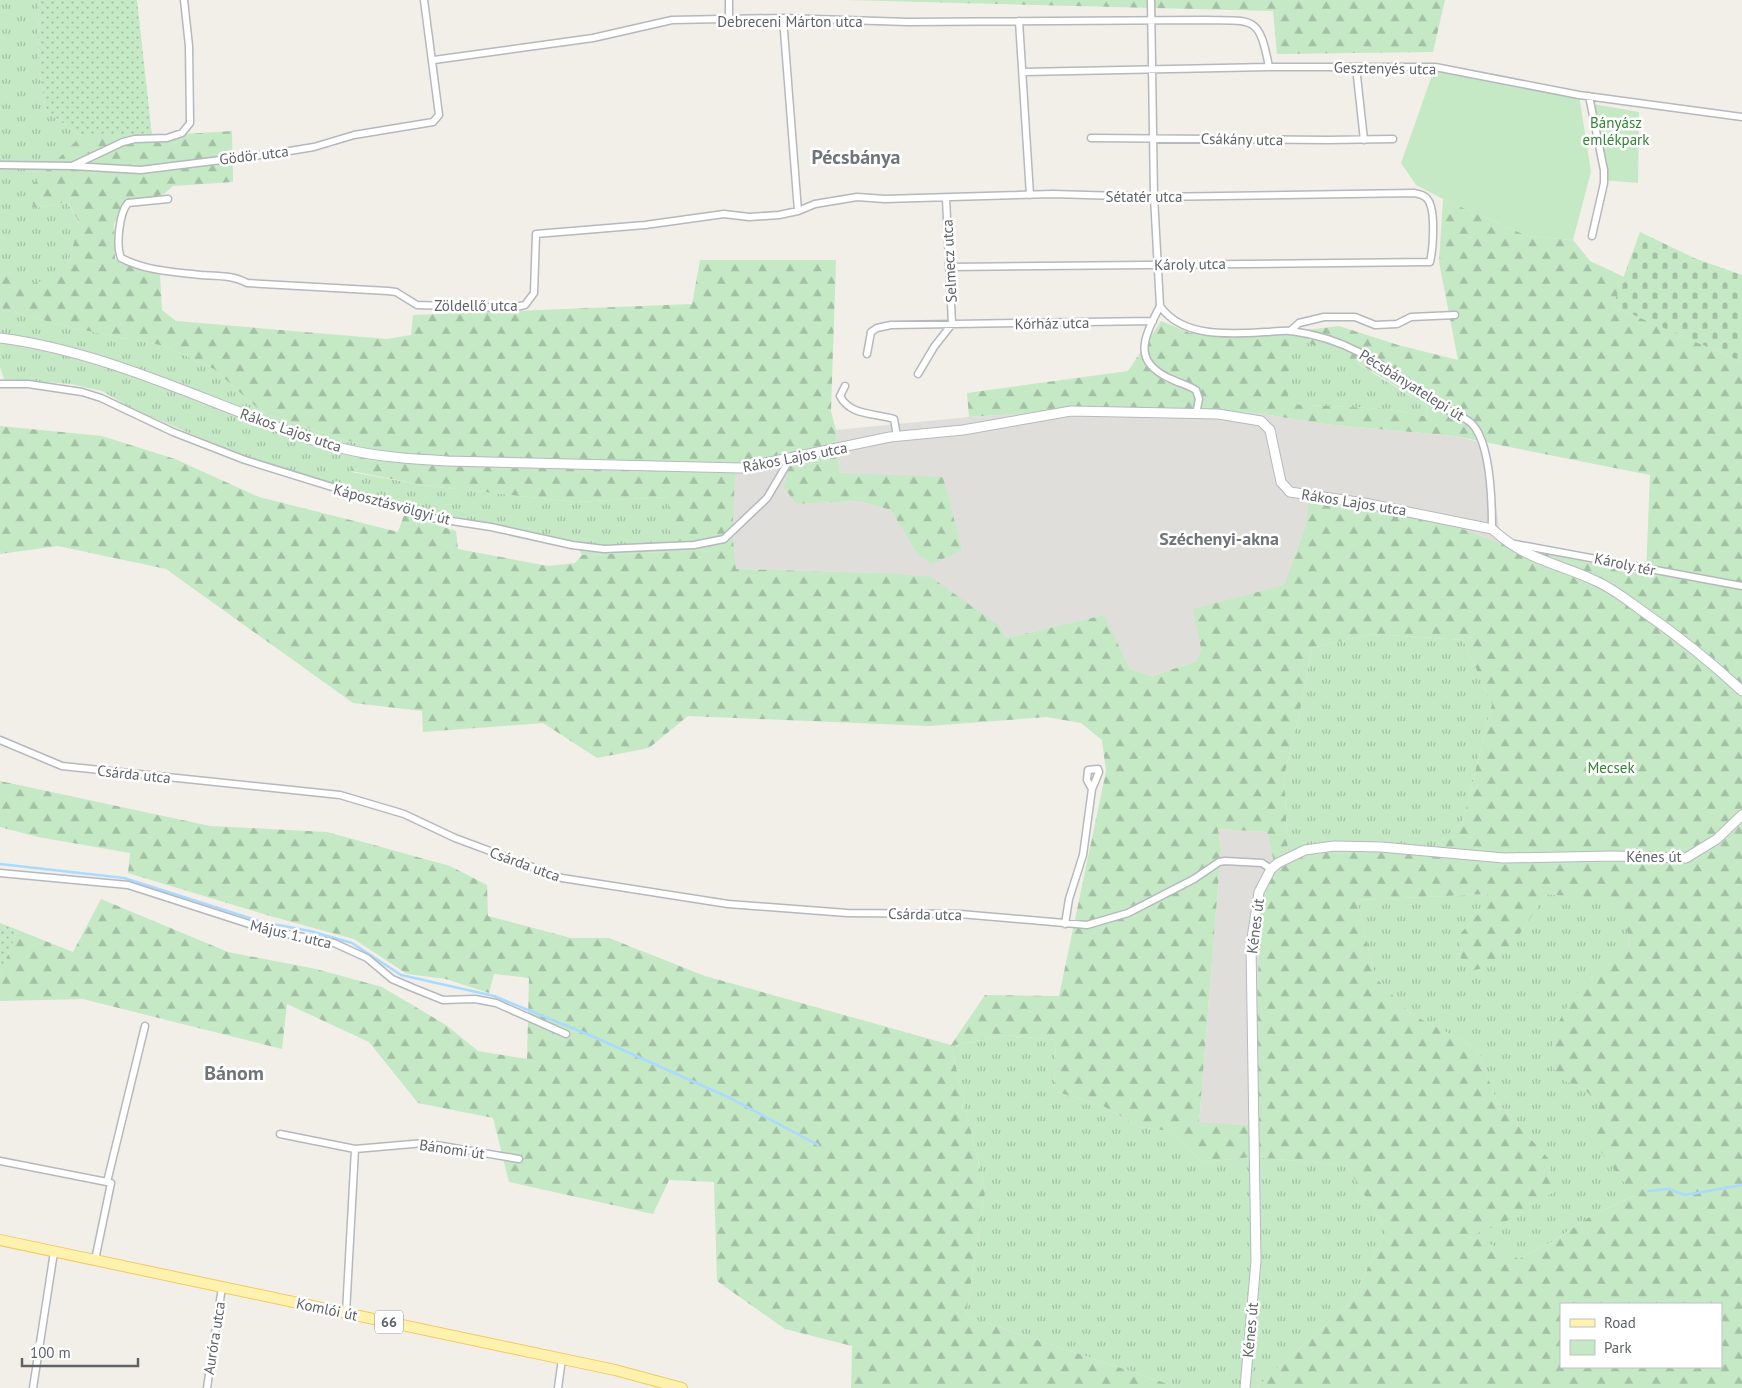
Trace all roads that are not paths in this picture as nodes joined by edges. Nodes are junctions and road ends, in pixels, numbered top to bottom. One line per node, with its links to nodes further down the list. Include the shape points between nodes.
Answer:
1 (184, 0): 21 (street, via 189,46 188,129 167,138 123,142)
2 (424, 0): 9 (street)
3 (728, 0): 6 (street)
4 (1151, 0): 8 (street)
5 (783, 18): 6 (street, Debreceni Márton utca); 7 (street, Debreceni Márton utca); 26 (street)
6 (729, 20): 9 (street, Debreceni Márton utca, via 672,20 593,38)
7 (1019, 21): 8 (street, Debreceni Márton utca); 13 (street)
8 (1150, 21): 10 (street, Debreceni Márton utca, via 1248,21 1263,38); 12 (street)
9 (434, 60): 21 (street, Gödör utca, via 439,115 433,122 354,135 276,154 141,170)
10 (1269, 67): 11 (street, Gesztenyés utca); 12 (street, Gesztenyés utca)
11 (1356, 67): 14 (street, Gesztenyés utca, via 1435,67); 19 (street)
12 (1151, 71): 13 (street, Gesztenyés utca); 17 (street)
13 (1024, 72): 22 (street)
14 (1589, 96): 15 (street, Gesztenyés utca); 27 (street, via 1604,170)
15 (1742, 117)
16 (1091, 138): 17 (street, Csákány utca)
17 (1153, 138): 19 (street, Csákány utca); 23 (street)
18 (1393, 139): 19 (street, Csákány utca)
19 (1364, 140)
20 (0, 165): 21 (street, Gödör utca)
21 (72, 166)
22 (1030, 195): 23 (street, Sétatér utca); 24 (street, Sétatér utca)
23 (1154, 197): 28 (street, Sétatér utca, via 1422,194 1428,199 1432,215); 29 (street)
24 (946, 198): 26 (street, Sétatér utca, via 885,200 857,197 815,204); 30 (street, Selmecz utca)
25 (168, 199): 26 (street, Zöldellő utca, via 128,203 124,208 120,216 121,258 155,270 232,277 247,283 388,290 417,306 510,308 525,305 534,293 536,234 724,214 749,217)
26 (798, 211)
27 (1592, 236)
28 (1430, 262): 29 (street, Károly utca)
29 (1157, 265): 30 (street, Károly utca); 31 (street)
30 (949, 267): 34 (street, Selmecz utca)
31 (1160, 306): 33 (street); 35 (street, Pécsbányatelepi út, via 1183,325 1204,331)
32 (1455, 315): 35 (street, via 1411,317 1397,324 1375,325 1355,317 1324,317 1300,323)
33 (1153, 321): 34 (street, Kórház utca); 41 (street, via 1144,341 1147,359 1152,368 1196,390 1199,399)
34 (952, 324): 37 (street, Selmecz utca, via 877,328 872,332); 38 (street, Selmecz utca, via 934,346)
35 (1290, 331): 44 (street, Pécsbányatelepi út, via 1331,340 1376,360 1438,404 1470,421 1482,442 1492,491)
36 (0, 338): 43 (street, Rákos Lajos utca, via 93,357 300,436 374,454 447,461 720,468 759,466)
37 (867, 354)
38 (918, 374)
39 (0, 384): 43 (street, Káposztásvölgyi út, via 28,384 82,392 245,460 432,518 604,549 694,545 724,539 767,498)
40 (845, 386): 42 (street, via 840,396 845,406 894,419)
41 (1196, 414): 42 (street, Rákos Lajos utca, via 1071,411 963,430); 44 (street, Rákos Lajos utca, via 1240,417 1267,424 1274,440 1281,482 1290,492 1364,503)
42 (897, 436): 43 (street, Rákos Lajos utca)
43 (790, 459)
44 (1492, 529): 45 (street)
45 (1508, 543): 46 (street, Károly tér); 47 (street, via 1536,559 1597,581 1686,642)
46 (1742, 586)
47 (1742, 691)
48 (0, 740): 53 (street, Csárda utca, via 62,766 340,795 404,814 455,838 542,871 594,884 767,908 847,913 960,914)
49 (1092, 789): 53 (street, via 1083,855)
50 (1742, 815): 51 (street, Kénes út, via 1717,839 1686,858 1504,858 1334,846 1305,850 1278,862)
51 (1271, 869): 53 (street, Csárda utca, via 1262,864 1219,862 1194,879 1128,913 1087,925); 71 (street, Kénes út, via 1259,892 1251,945 1256,1261)
52 (0, 873): 55 (street, Május 1. utca, via 128,885 271,931 334,943 367,958 392,979 443,1000 475,999 496,1003)
53 (1064, 924)
54 (146, 1026): 60 (street)
55 (566, 1034)
56 (280, 1134): 57 (street, Bánomi út)
57 (354, 1149): 58 (street, Bánomi út, via 424,1143); 65 (street)
58 (519, 1158)
59 (0, 1160): 60 (street)
60 (107, 1182): 63 (street, via 111,1183)
61 (0, 1240): 62 (main road, Komlói út / 66)
62 (54, 1252): 63 (main road, Komlói út / 66); 67 (street)
63 (95, 1260): 64 (main road, Komlói út / 66)
64 (222, 1287): 65 (main road, Komlói út / 66); 68 (street, Auróra utca)
65 (346, 1313): 66 (main road, Komlói út / 66)
66 (562, 1359): 69 (street); 70 (main road, Komlói út / 66)
67 (33, 1388)
68 (206, 1388)
69 (558, 1388)
70 (682, 1388)
71 (1245, 1388)

